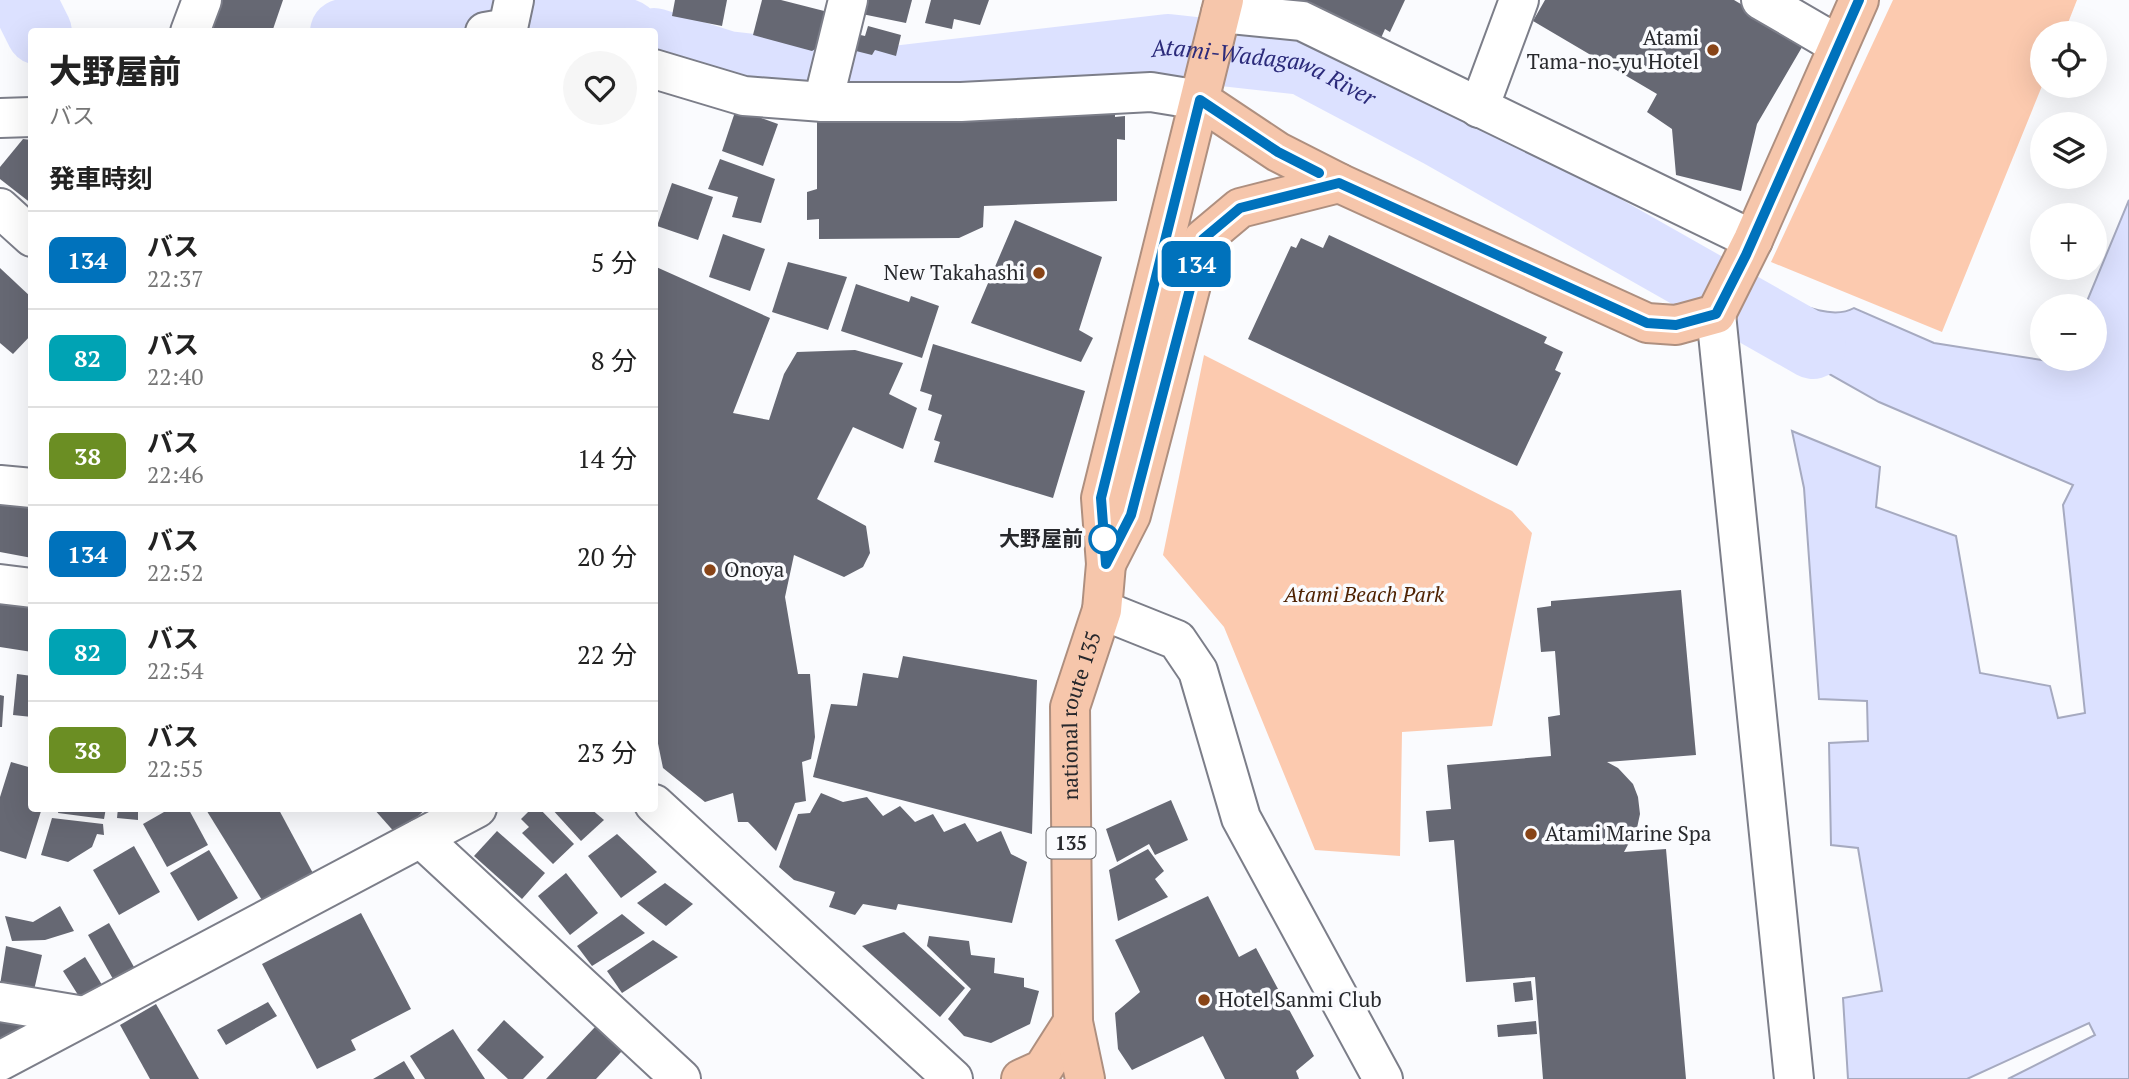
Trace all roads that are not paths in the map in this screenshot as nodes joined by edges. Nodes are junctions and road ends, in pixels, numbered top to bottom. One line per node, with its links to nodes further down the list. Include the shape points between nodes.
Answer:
1 (202, 0): 7 (street)
2 (848, 0): 10 (street)
3 (1519, 0): 12 (street)
4 (1761, 0): 8 (street)
5 (1859, 0): 8 (highway)
6 (1221, 13): 11 (highway, 135); 12 (street, via 1301,21)
7 (192, 28)
8 (1838, 45): 18 (highway)
9 (658, 70): 10 (street, via 744,96)
10 (827, 86): 11 (street, via 961,102 1151,92)
11 (1200, 100): 15 (highway, via 1278,152); 22 (highway, national route 135 / 135, via 1101,498)
12 (1479, 108): 18 (street)
13 (28, 117): 14 (street)
14 (0, 118)
15 (1339, 183): 19 (highway, via 1647,323 1676,325); 22 (highway, national route 135 / 135, via 1240,208 1203,239 1131,515)
16 (0, 208): 17 (street)
17 (28, 233)
18 (1753, 240): 19 (highway)
19 (1716, 314): 38 (street)
20 (0, 485): 21 (street)
21 (28, 488)
22 (1106, 564): 25 (highway, national route 135 / 135)
23 (0, 584): 24 (street)
24 (28, 588)
25 (1102, 610): 31 (highway, national route 135 / 135, via 1070,707); 37 (street, via 1177,640 1198,671 1241,818)
26 (658, 808): 34 (street)
27 (470, 812): 28 (street)
28 (421, 838): 30 (street); 33 (street)
29 (0, 1002): 30 (street)
30 (83, 1016): 32 (street)
31 (1073, 1022): 35 (highway, via 1043,1069); 36 (highway, national route 135 / 135)
32 (0, 1061)
33 (681, 1079)
34 (953, 1079)
35 (1021, 1079)
36 (1085, 1079)
37 (1382, 1079)
38 (1794, 1079)

